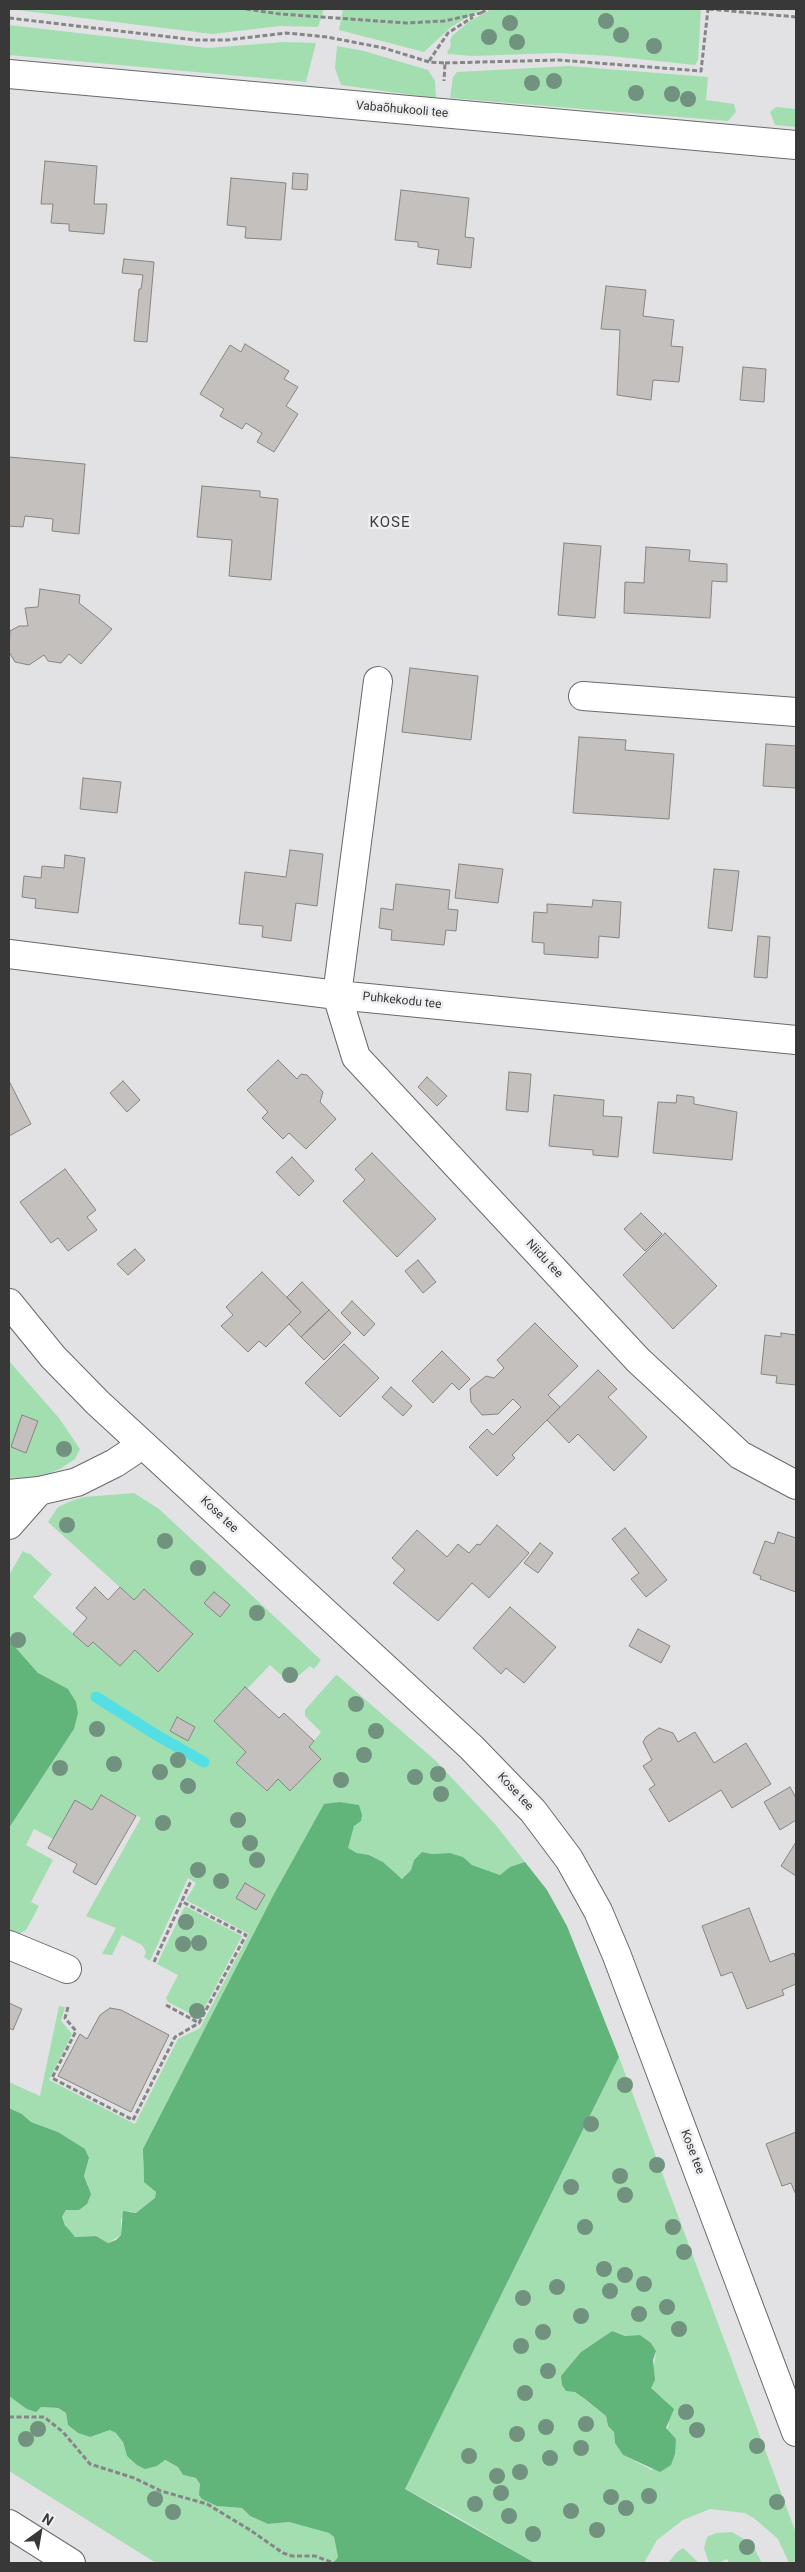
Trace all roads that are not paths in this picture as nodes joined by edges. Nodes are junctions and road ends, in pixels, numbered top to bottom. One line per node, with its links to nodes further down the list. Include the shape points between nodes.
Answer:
1 (9, 74): 2 (street, Vabaõhukooli tee)
2 (796, 145)
3 (378, 681): 7 (street)
4 (583, 696): 5 (street)
5 (796, 712)
6 (9, 954): 7 (street, Puhkekodu tee)
7 (337, 995): 8 (street, Puhkekodu tee); 11 (street, Niidu tee, via 356,1057 638,1360 740,1455)
8 (796, 1040)
9 (9, 1303): 10 (street, Kose tee, via 59,1364)
10 (142, 1445): 12 (street, via 77,1482); 17 (street, Kose tee, via 471,1747 532,1811 569,1859 618,1956)
11 (796, 1485)
12 (39, 1491): 13 (street); 14 (street)
13 (9, 1494)
14 (9, 1525)
15 (9, 1945): 16 (street)
16 (67, 1968)
17 (796, 2432)
18 (9, 2524): 19 (street)
19 (71, 2563)

